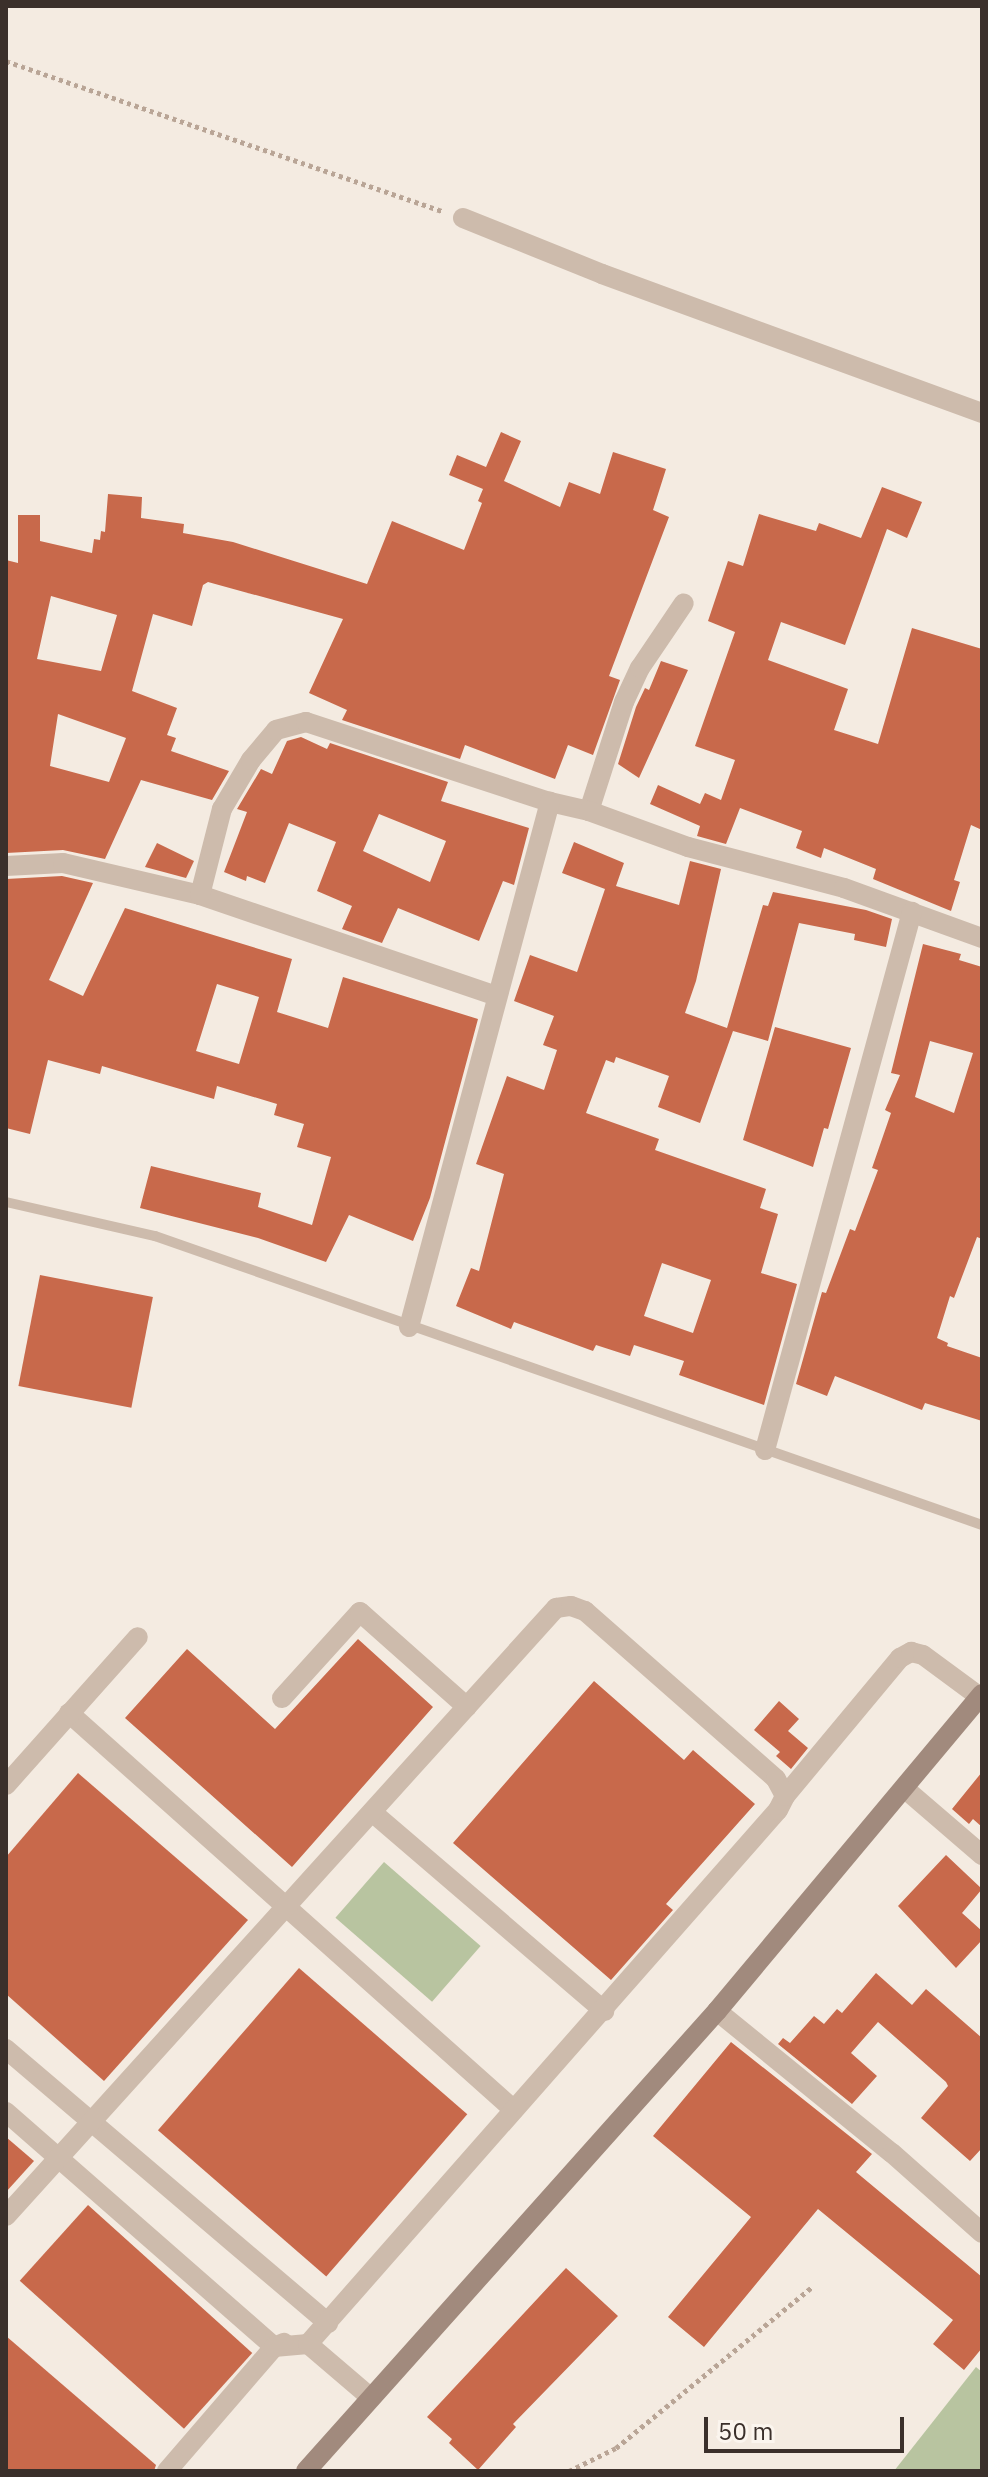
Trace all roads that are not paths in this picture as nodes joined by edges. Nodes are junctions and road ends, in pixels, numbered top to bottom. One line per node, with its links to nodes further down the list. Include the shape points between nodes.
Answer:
1 (463, 218): 2 (street)
2 (982, 413)
3 (684, 603): 5 (street, via 624,702)
4 (550, 802): 5 (street); 7 (street, via 306,722 276,730 244,772 222,809); 10 (street)
5 (589, 811): 8 (street, via 688,847 844,888)
6 (6, 866): 7 (street, via 63,863)
7 (200, 895): 10 (street)
8 (912, 912): 9 (street); 13 (street)
9 (982, 938)
10 (496, 996): 12 (street)
11 (6, 1202): 12 (lane, via 155,1236)
12 (409, 1327): 13 (lane)
13 (765, 1450): 14 (lane)
14 (982, 1525)
15 (138, 1637): 19 (street)
16 (981, 1695): 21 (street); 22 (street, via 911,1652 900,1658)
17 (282, 1698): 18 (street, via 360,1612)
18 (467, 1707): 22 (street, via 556,1608 571,1606 585,1611 776,1779); 23 (street)
19 (69, 1713): 20 (street); 25 (street)
20 (6, 1785)
21 (904, 1788): 24 (street); 27 (street)
22 (785, 1796): 26 (street)
23 (372, 1812): 25 (street); 26 (street)
24 (982, 1855)
25 (284, 1908): 29 (street); 31 (street)
26 (604, 2011): 29 (street)
27 (717, 2011): 34 (street); 38 (street)
28 (6, 2049): 31 (street)
29 (514, 2110): 35 (street)
30 (6, 2112): 32 (street)
31 (90, 2121): 32 (street); 35 (street)
32 (59, 2158): 33 (street); 37 (street)
33 (6, 2216)
34 (982, 2233)
35 (328, 2323): 36 (street); 37 (street)
36 (308, 2344): 37 (street); 38 (street)
37 (274, 2347): 39 (street)
38 (370, 2397): 40 (street)
39 (167, 2471)
40 (306, 2471)

